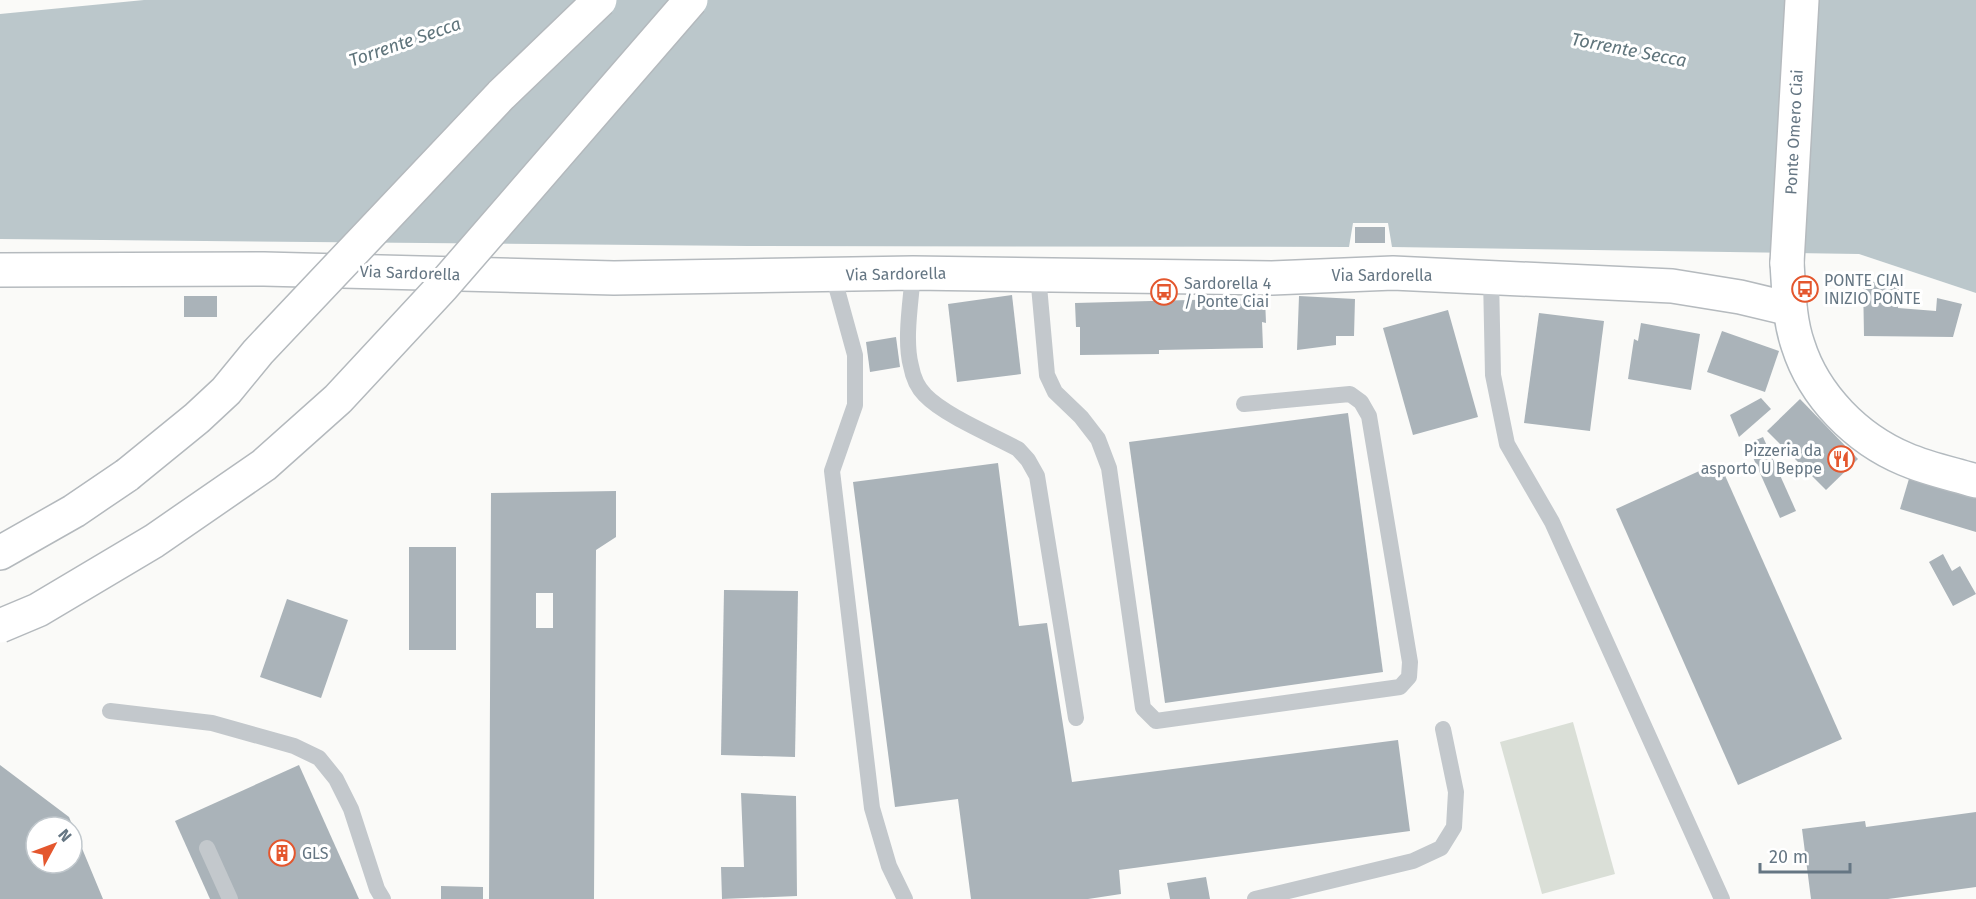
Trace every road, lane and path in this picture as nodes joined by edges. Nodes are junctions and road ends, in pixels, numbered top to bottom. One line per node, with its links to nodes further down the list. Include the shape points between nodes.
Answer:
1 (600, 0): 12 (main road, bridge, via 501,95 197,418 118,481)
2 (691, 0): 13 (main road, bridge, via 443,286 330,406 264,465 154,541 38,610)
3 (1802, 0): 9 (main road, Ponte Omero Ciai, via 1787,263)
4 (0, 270): 6 (main road, Via Sardorella, via 264,269 614,278)
5 (913, 273): 6 (main road, Via Sardorella); 7 (main road, Via Sardorella); 15 (lane, via 909,341 910,365 916,382 936,405 1018,449 1037,476)
6 (833, 275): 20 (lane, via 855,355 855,405 832,471 872,808 889,866)
7 (1038, 275): 8 (main road, Via Sardorella, via 1272,278 1393,273); 10 (lane, via 1047,375 1055,392 1098,439 1109,468 1143,708 1156,721 1400,687 1409,677 1410,662 1369,416 1361,402 1350,394)
8 (1491, 277): 9 (main road, Via Sardorella, via 1671,286); 22 (lane, via 1493,375 1507,444 1552,522)
9 (1790, 309): 11 (main road, via 1808,368 1849,424 1906,459)
10 (1244, 404)
11 (1976, 481)
12 (0, 553)
13 (0, 626)
14 (110, 711): 19 (lane, via 212,723 294,746 319,758 336,779 351,809)
15 (1076, 718)
16 (1443, 729): 21 (lane, via 1456,792 1454,827 1442,848 1413,861)
17 (207, 848): 18 (lane)
18 (230, 899)
19 (383, 899)
20 (905, 899)
21 (1255, 899)
22 (1722, 899)

